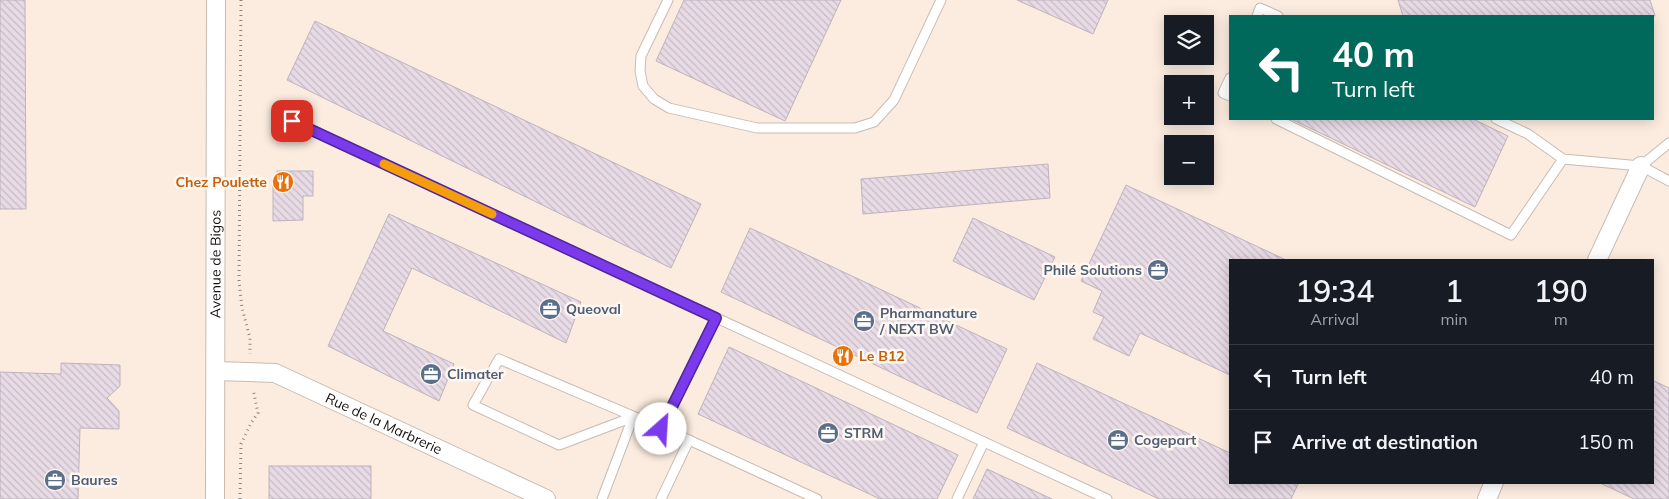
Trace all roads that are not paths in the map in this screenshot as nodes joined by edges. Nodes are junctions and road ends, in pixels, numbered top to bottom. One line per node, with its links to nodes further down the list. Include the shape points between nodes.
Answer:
1 (216, 0): 17 (street, Avenue de Bigos)
2 (668, 0): 3 (lane, via 641,56 644,86 654,99 669,108 757,128 855,128 874,122 894,100)
3 (942, 0)
4 (1257, 15): 5 (lane, via 1260,8)
5 (1276, 15)
6 (1229, 80): 7 (lane, via 1224,93)
7 (1229, 96)
8 (1278, 120): 12 (lane, via 1511,235)
9 (1498, 120): 12 (lane, via 1528,134)
10 (292, 121): 16 (lane)
11 (1669, 143): 13 (lane)
12 (1563, 159): 13 (lane)
13 (1640, 166): 14 (lane); 15 (street)
14 (1669, 181)
15 (1597, 259)
16 (716, 318): 19 (lane); 21 (lane)
17 (216, 371): 23 (street, Avenue de Bigos); 24 (street, Rue de la Marbrerie, via 275,374)
18 (633, 417): 18 (lane, via 499,359 473,405 559,445); 19 (lane); 25 (lane)
19 (661, 429): 20 (lane)
20 (688, 440): 26 (lane); 27 (lane)
21 (984, 442): 28 (lane); 29 (lane)
22 (1493, 484): 30 (street)
23 (215, 499)
24 (546, 499)
25 (602, 499)
26 (661, 499)
27 (817, 499)
28 (957, 499)
29 (1107, 499)
30 (1487, 499)

